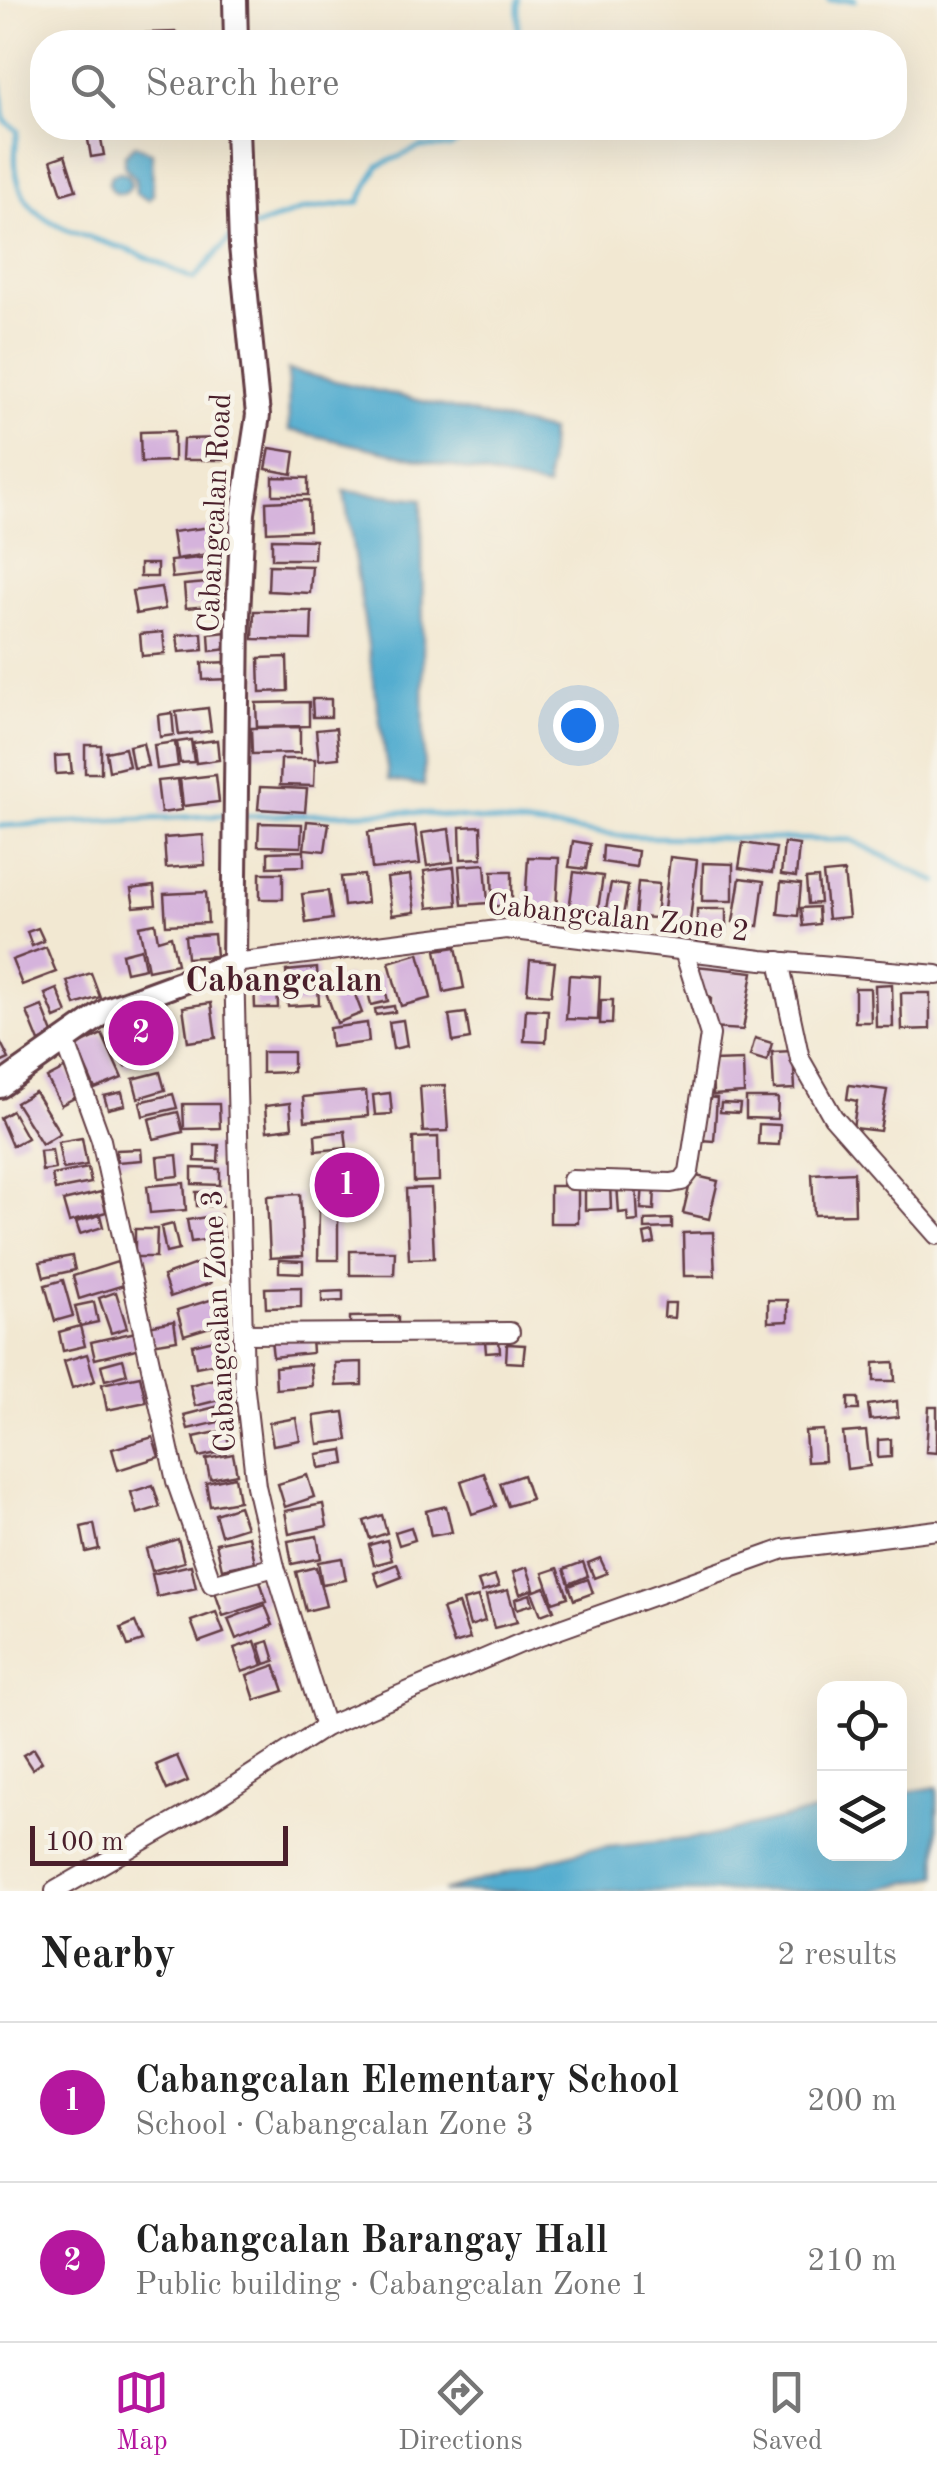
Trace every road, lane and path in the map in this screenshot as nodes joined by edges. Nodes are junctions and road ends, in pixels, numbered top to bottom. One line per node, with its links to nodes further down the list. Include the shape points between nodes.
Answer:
1 (235, 0): 2 (street)
2 (236, 30)
3 (237, 140): 6 (street, Cabangcalan Road, via 258,415 243,513 238,615)
4 (684, 952): 5 (street, Cabangcalan Zone 2); 6 (street, Cabangcalan Zone 2, via 506,929); 10 (street, via 710,1035 689,1172 671,1183)
5 (779, 961): 7 (street, Cabangcalan Zone 2); 11 (street, via 800,1059 825,1103)
6 (234, 963): 8 (street, via 109,1009); 13 (street, Cabangcalan Zone 3)
7 (937, 975)
8 (66, 1040): 9 (street); 15 (street, via 101,1140 176,1482 212,1584)
9 (0, 1086)
10 (572, 1180)
11 (937, 1235)
12 (510, 1332): 13 (street)
13 (243, 1334): 15 (street, Cabangcalan Zone 3, via 256,1486)
14 (937, 1530): 16 (street, via 784,1549 521,1643)
15 (274, 1567): 16 (street, Cabangcalan Zone 3)
16 (325, 1727): 17 (street, via 208,1804)
17 (54, 1891)

